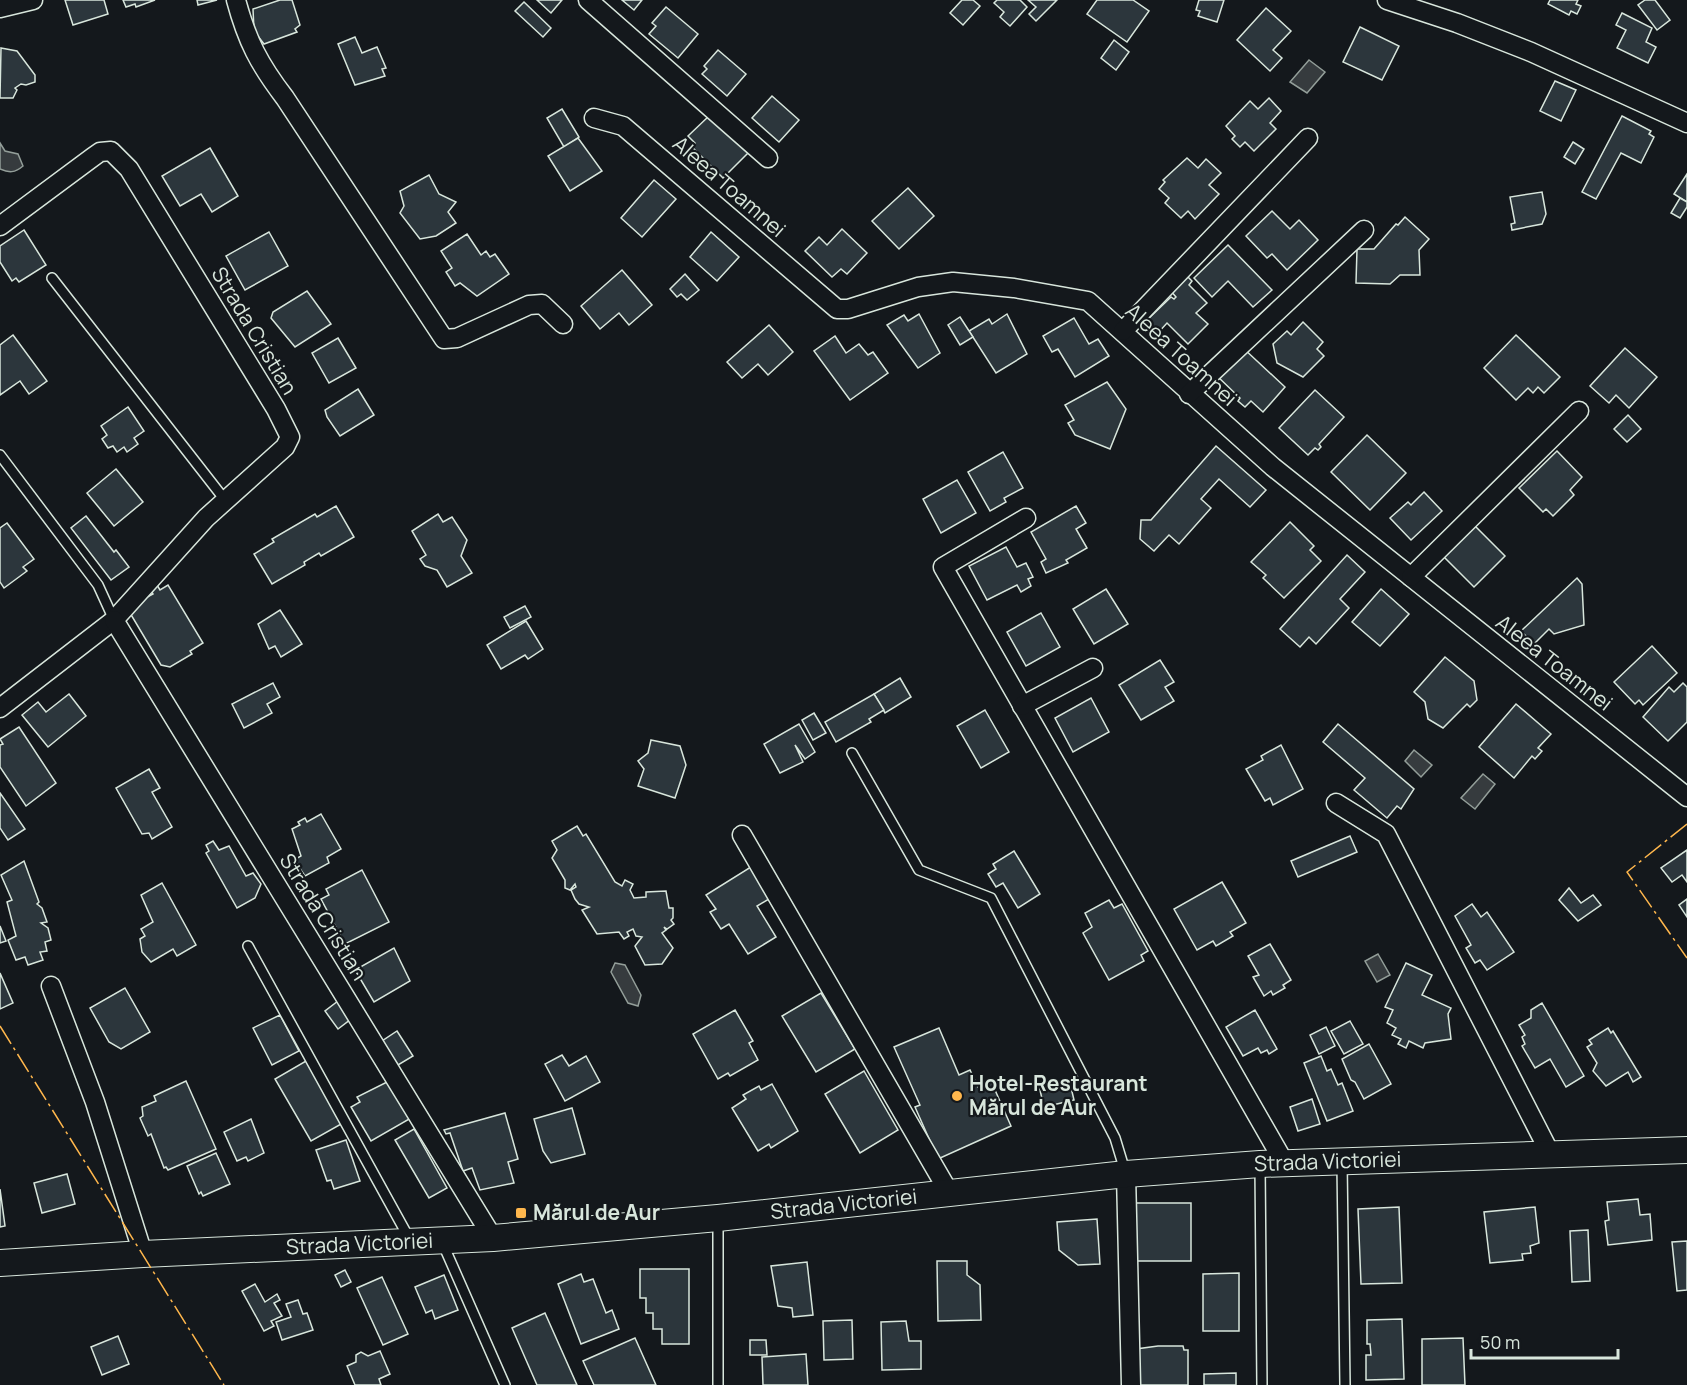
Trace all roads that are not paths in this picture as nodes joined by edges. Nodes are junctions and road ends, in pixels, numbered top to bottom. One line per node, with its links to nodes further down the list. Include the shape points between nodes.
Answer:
1 (33, 0): 5 (street)
2 (236, 0): 13 (street, via 247,39 261,68 285,98 444,339 457,338 529,305 542,304)
3 (588, 0): 9 (street)
4 (1387, 0): 7 (street, via 1457,22 1531,52)
5 (0, 8)
6 (594, 118): 14 (street, Aleea Toamnei, via 623,126 837,309 918,287 963,283 1088,301)
7 (1687, 123)
8 (1308, 138): 14 (street)
9 (768, 158)
10 (0, 226): 18 (street, Strada Cristian, via 100,152 111,151 129,169 290,437 285,447)
11 (1364, 230): 15 (street)
12 (52, 278): 18 (lane)
13 (563, 324)
14 (1123, 331): 15 (street, Aleea Toamnei)
15 (1189, 394): 20 (street, Aleea Toamnei)
16 (1579, 411): 20 (street)
17 (0, 455): 21 (lane, via 98,585)
18 (225, 500): 21 (street, Strada Cristian)
19 (1026, 518): 23 (street, via 943,567)
20 (1411, 577): 26 (street, Aleea Toamnei)
21 (114, 620): 24 (street, Strada Cristian); 38 (street, Strada Cristian)
22 (1093, 668): 23 (street)
23 (1022, 706): 34 (street)
24 (0, 708)
25 (852, 753): 35 (lane, via 919,870 991,898 1115,1138)
26 (1687, 797)
27 (1336, 803): 32 (street, via 1386,834)
28 (742, 835): 36 (street)
29 (248, 946): 40 (lane)
30 (51, 986): 41 (street, via 95,1102)
31 (1687, 1150): 32 (street, Strada Victoriei)
32 (1550, 1153): 33 (street, Strada Victoriei)
33 (1342, 1160): 34 (street, Strada Victoriei); 47 (lane)
34 (1272, 1163): 35 (street, Strada Victoriei); 46 (lane)
35 (1126, 1174): 36 (street, Strada Victoriei); 45 (street)
36 (950, 1194): 37 (street, Strada Victoriei)
37 (718, 1218): 38 (street, Strada Victoriei); 44 (lane)
38 (493, 1238): 39 (street, Strada Victoriei)
39 (441, 1239): 40 (street, Strada Victoriei); 43 (lane)
40 (410, 1240): 41 (street, Strada Victoriei)
41 (143, 1254): 42 (street, Strada Victoriei)
42 (0, 1263)
43 (506, 1385)
44 (718, 1385)
45 (1131, 1385)
46 (1262, 1385)
47 (1345, 1385)

